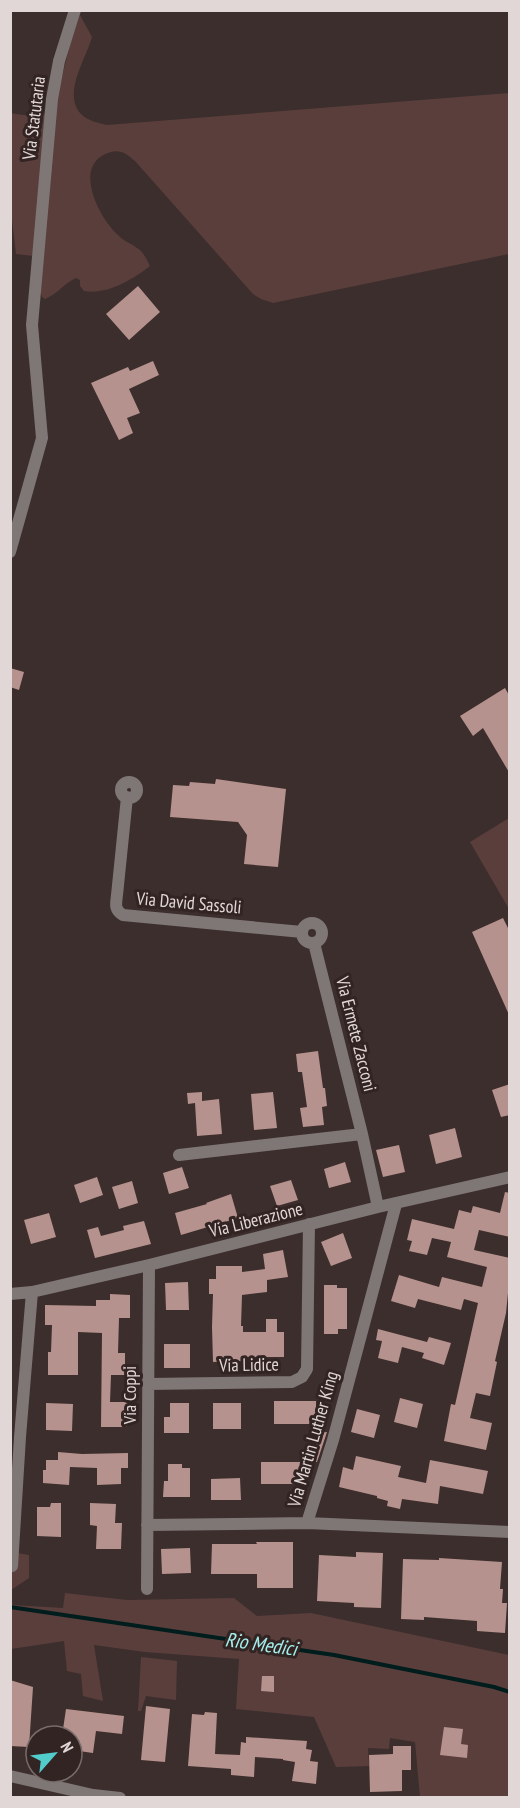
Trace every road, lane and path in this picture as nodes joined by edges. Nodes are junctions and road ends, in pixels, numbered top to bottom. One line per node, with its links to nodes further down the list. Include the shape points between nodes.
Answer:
1 (75, 10): 2 (street, Via Statutaria, via 52,99 32,325 42,438)
2 (10, 552)
3 (127, 797): 4 (street, Via David Sassoli, via 116,909 119,913 302,932 304,940)
4 (314, 943): 5 (street, Via Ermete Zacconi)
5 (362, 1134): 6 (street); 9 (street, Via Ermete Zacconi)
6 (179, 1155)
7 (510, 1177): 8 (street, Via Liberazione)
8 (396, 1204): 9 (street, Via Liberazione); 16 (street, Via Martin Luther King)
9 (378, 1207): 10 (street, Via Liberazione)
10 (309, 1224): 11 (street, Via Liberazione); 14 (street, Via Lidice, via 307,1369 302,1377 292,1382)
11 (149, 1265): 12 (street, Via Liberazione); 14 (street, Via Coppi)
12 (32, 1292): 13 (street, Via Liberazione); 15 (street)
13 (10, 1294)
14 (148, 1384): 17 (street, Via Coppi)
15 (15, 1436): 19 (street)
16 (307, 1523): 17 (street); 18 (street, Via Martin Luther King)
17 (147, 1525): 20 (street, Via Coppi)
18 (510, 1532)
19 (12, 1566)
20 (147, 1588)
21 (10, 1776): 22 (street, via 93,1795)
22 (120, 1797)

